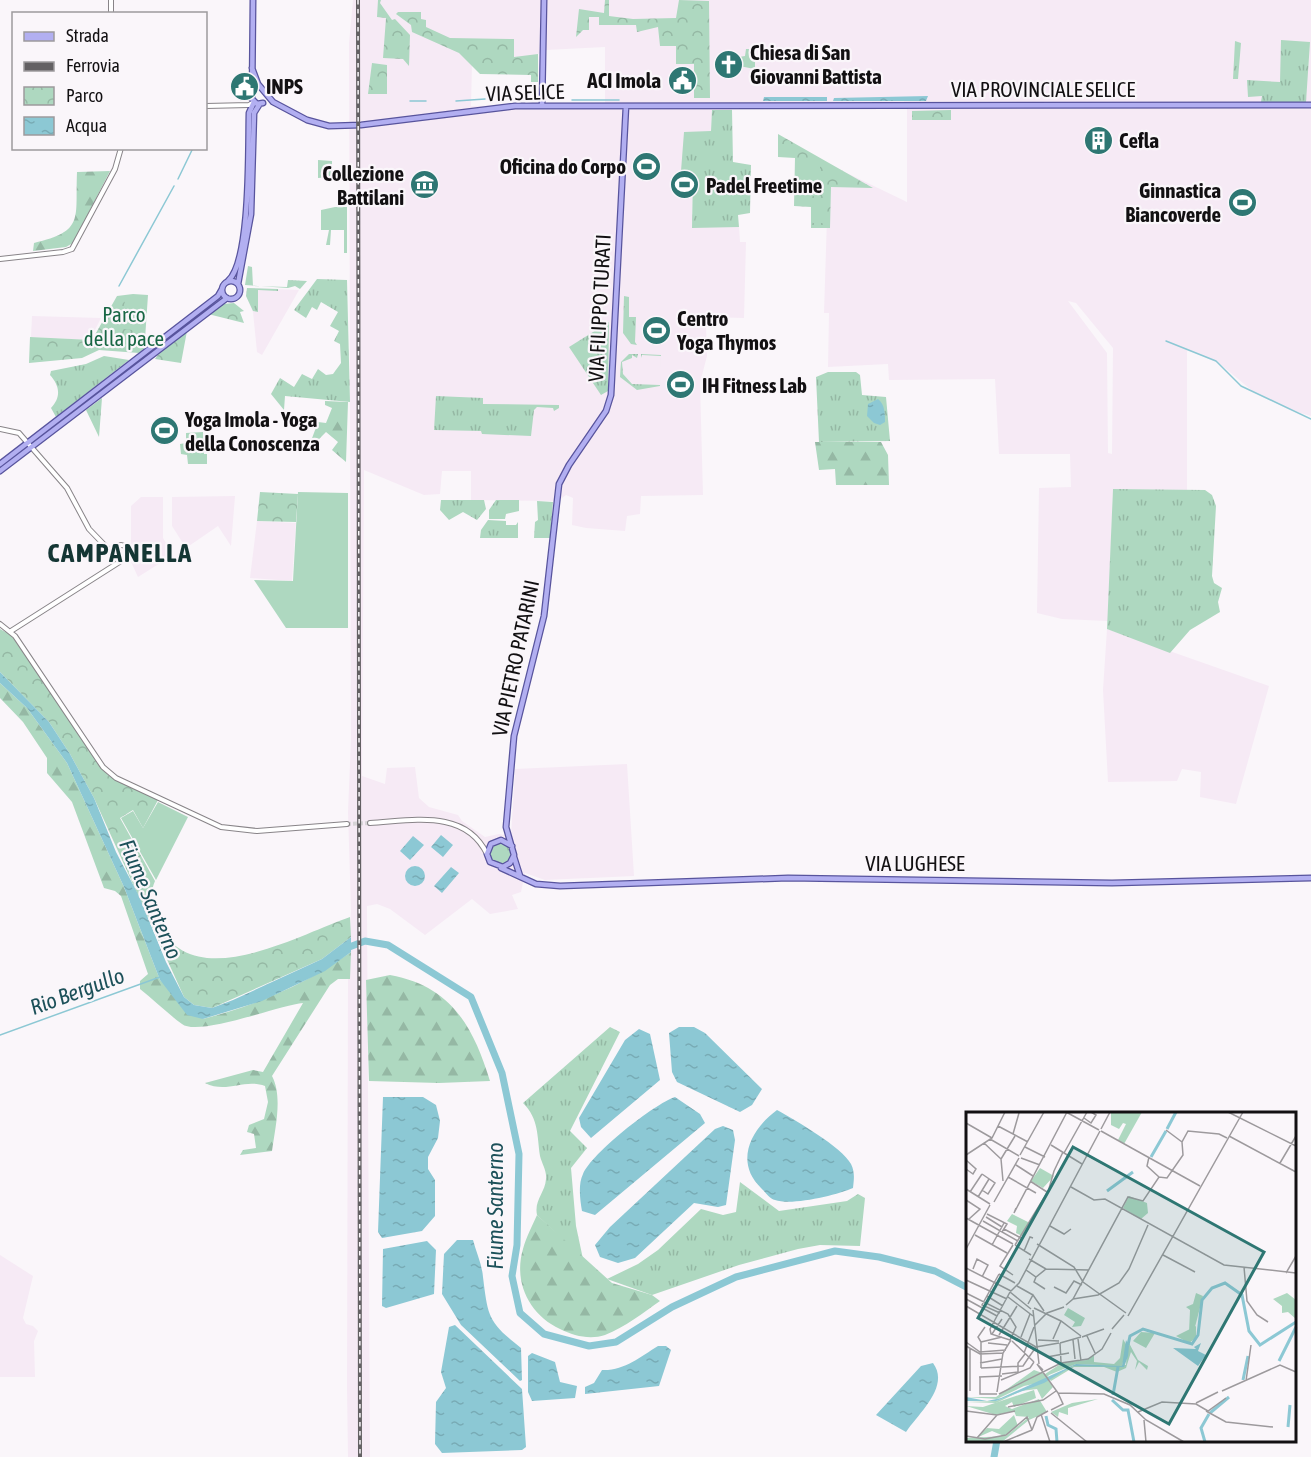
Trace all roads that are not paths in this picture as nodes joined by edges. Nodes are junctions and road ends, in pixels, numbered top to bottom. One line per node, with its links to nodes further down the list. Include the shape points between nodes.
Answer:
1 (253, 0): 3 (main road)
2 (544, 0): 9 (main road)
3 (252, 68): 4 (main road); 5 (main road)
4 (265, 94): 5 (main road); 5 (main road, via 257,91); 11 (main road, VIA SELICE)
5 (256, 102): 8 (street, VIA SELICE); 11 (main road, VIA SELICE); 14 (main road, via 249,113 243,235 236,270); 15 (main road, via 249,232)
6 (774, 105): 7 (main road, VIA PROVINCIALE SELICE); 10 (main road, VIA SELICE)
7 (1311, 105)
8 (207, 106)
9 (543, 106): 10 (main road, VIA SELICE); 11 (main road, VIA SELICE, via 507,106 340,126 315,123)
10 (626, 106): 22 (main road, VIA FILIPPO TURATI, via 611,395 597,426 563,474)
11 (281, 108)
12 (120, 150): 13 (street, via 115,169 72,249)
13 (0, 259)
14 (228, 281): 15 (main road); 16 (main road)
15 (238, 284): 17 (main road, via 238,296)
16 (222, 290): 17 (main road); 19 (main road)
17 (227, 298): 19 (main road)
18 (0, 429): 19 (street, via 18,432)
19 (29, 445): 20 (main road); 21 (main road); 23 (street, via 67,488 86,525)
20 (0, 464)
21 (0, 471)
22 (556, 496): 30 (main road, VIA PIETRO PATARINI, via 547,599 516,720)
23 (104, 545): 24 (street); 25 (street)
24 (116, 547): 25 (street); 25 (street, via 122,545 128,551 126,557)
25 (119, 559): 27 (street)
26 (0, 624): 27 (street)
27 (11, 631): 29 (street, via 104,767 116,778 221,827 257,831)
28 (370, 823): 31 (street, via 438,819 460,825)
29 (347, 824)
30 (506, 827): 32 (main road, VIA PIETRO PATARINI); 33 (main road, VIA PIETRO PATARINI)
31 (480, 840): 32 (street); 34 (street)
32 (495, 841): 33 (main road); 34 (main road)
33 (512, 846): 35 (main road)
34 (487, 854): 36 (main road, VIA LUGHESE, via 490,862)
35 (514, 855): 36 (main road, via 507,865); 37 (main road)
36 (499, 867): 37 (main road, VIA LUGHESE)
37 (520, 876): 38 (main road, VIA LUGHESE, via 536,884 560,886 788,878 1112,883)
38 (1311, 878)

